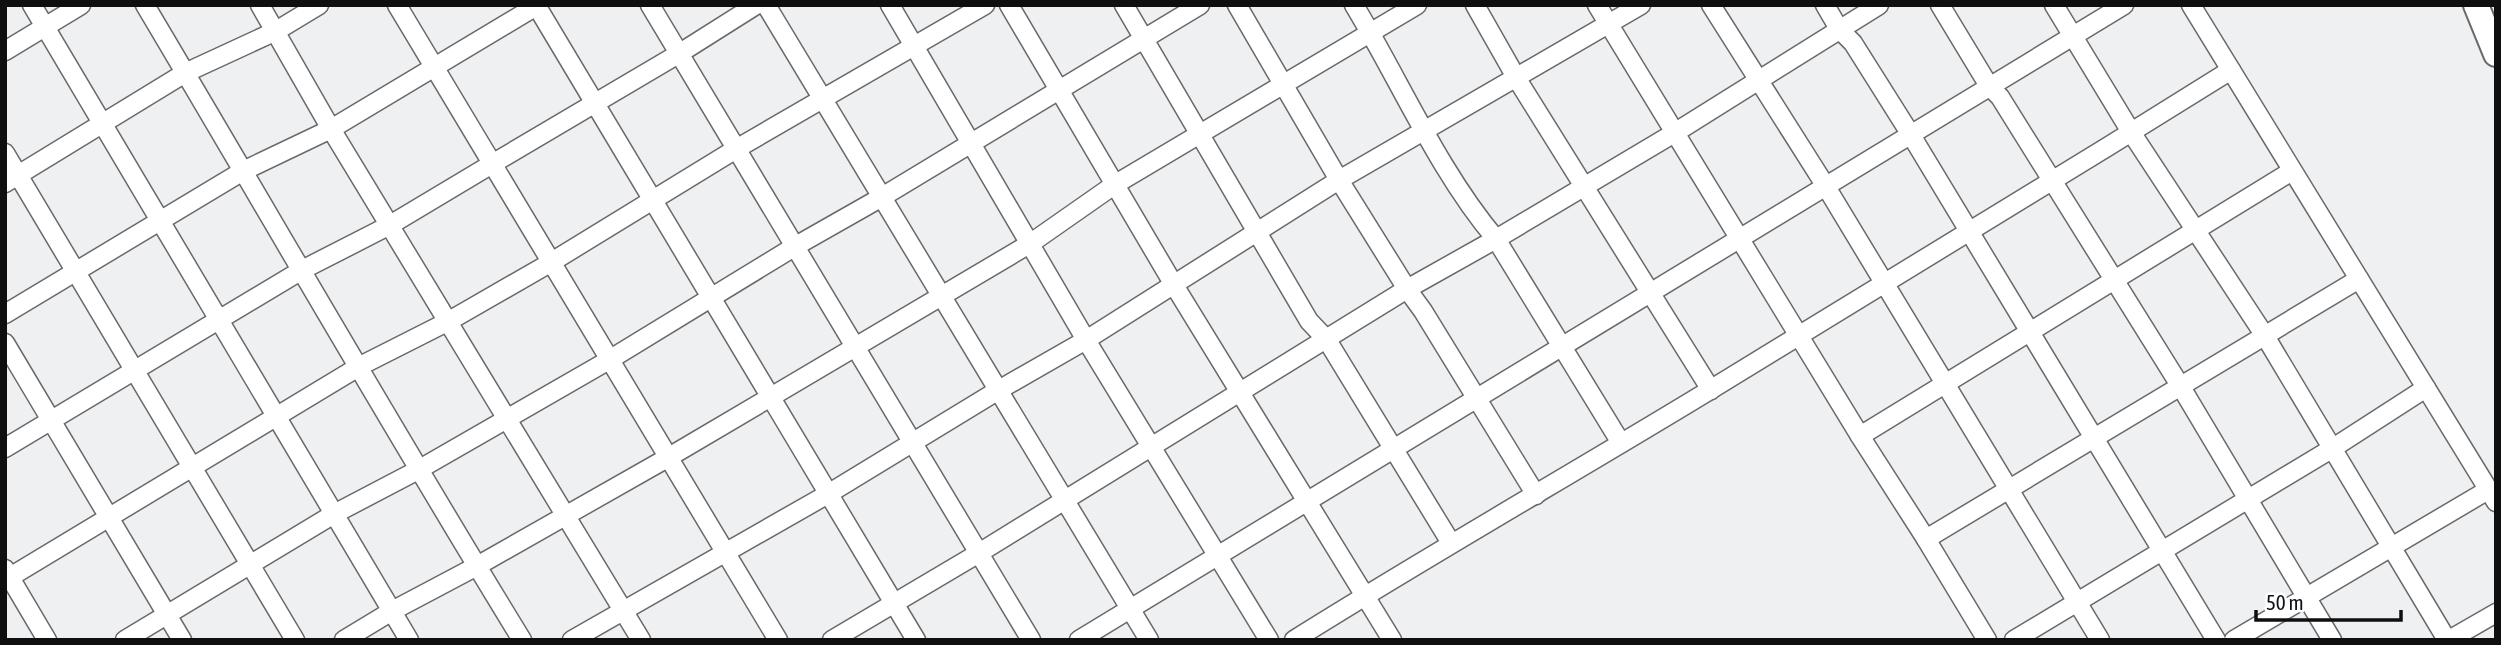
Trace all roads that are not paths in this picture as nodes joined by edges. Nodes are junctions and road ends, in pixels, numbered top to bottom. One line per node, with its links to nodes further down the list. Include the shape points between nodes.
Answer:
1 (32, 5): 31 (street)
2 (81, 5): 31 (street)
3 (145, 5): 43 (street)
4 (260, 5): 33 (street)
5 (318, 5): 33 (street)
6 (397, 5): 41 (street)
7 (650, 5): 39 (street)
8 (755, 5): 39 (street)
9 (766, 5): 49 (street)
10 (890, 5): 37 (street)
11 (985, 5): 37 (street)
12 (1009, 5): 48 (street)
13 (1124, 5): 36 (street)
14 (1200, 5): 36 (street)
15 (1237, 5): 46 (street)
16 (1354, 5): 34 (street)
17 (1417, 5): 34 (street)
18 (1475, 5): 44 (street)
19 (1597, 5): 30 (street)
20 (1641, 5): 30 (street)
21 (1712, 5): 45 (street)
22 (1825, 5): 32 (street)
23 (1879, 5): 32 (street)
24 (1940, 5): 47 (street)
25 (2054, 5): 35 (street)
26 (2124, 5): 35 (street)
27 (2191, 5): 42 (street)
28 (2476, 5): 40 (main road)
29 (536, 6): 41 (street); 50 (street)
30 (1609, 25): 44 (street); 54 (street)
31 (45, 27): 38 (street); 51 (street)
32 (1839, 29): 45 (street); 57 (street, via 1853,43)
33 (276, 31): 43 (street); 52 (street)
34 (1370, 33): 46 (street); 53 (street)
35 (2073, 34): 47 (street); 55 (street)
36 (1145, 39): 48 (street); 56 (street)
37 (915, 46): 49 (street); 58 (street)
38 (5, 51)
39 (680, 53): 50 (street); 59 (street)
40 (2496, 54)
41 (435, 69): 52 (street); 61 (street)
42 (2231, 70): 55 (street); 63 (street)
43 (186, 73): 51 (street); 62 (street)
44 (1517, 79): 53 (street); 69 (street)
45 (1759, 79): 54 (street); 68 (street)
46 (1282, 85): 56 (street); 65 (street)
47 (1989, 86): 57 (street); 66 (street)
48 (1060, 89): 58 (street); 67 (street)
49 (823, 99): 59 (street); 70 (street)
50 (594, 103): 61 (street); 71 (street)
51 (102, 124): 64 (street); 72 (street)
52 (331, 129): 62 (street); 73 (street)
53 (1426, 132): 65 (street); 78 (street)
54 (1676, 132): 69 (street); 77 (street)
55 (2131, 132): 66 (street); 74 (street)
56 (1200, 133): 67 (street); 75 (street)
57 (1911, 135): 68 (street); 76 (street)
58 (972, 143): 70 (street); 79 (street)
59 (736, 149): 71 (street); 80 (street)
60 (5, 153): 64 (street)
61 (492, 164): 73 (street); 81 (street)
62 (243, 171): 72 (street); 82 (street)
63 (2292, 171): 74 (street); 84 (street)
64 (12, 179): 83 (street)
65 (1339, 180): 75 (street); 88 (street)
66 (2053, 183): 76 (street); 85 (street)
67 (1114, 185): 79 (street); 87 (street)
68 (1825, 185): 77 (street); 86 (street)
69 (1585, 187): 78 (street); 89 (street)
70 (882, 197): 80 (street); 90 (street)
71 (653, 200): 81 (street); 91 (street)
72 (160, 221): 83 (street); 93 (street)
73 (390, 225): 82 (street); 94 (street)
74 (2194, 230): 85 (street); 97 (street)
75 (1257, 233): 87 (street); 99 (street, via 1309,321)
76 (1969, 234): 86 (street); 95 (street)
77 (1741, 238): 89 (street); 96 (street)
78 (1496, 239): 88 (street); 101 (street)
79 (1031, 243): 90 (street); 98 (street)
80 (794, 247): 91 (street); 102 (street)
81 (550, 263): 94 (street); 103 (street)
82 (303, 270): 93 (street); 104 (street)
83 (76, 271): 92 (street); 105 (street)
84 (2359, 279): 97 (street); 108 (street)
85 (2113, 280): 95 (street); 107 (street)
86 (1885, 284): 96 (street); 106 (street)
87 (1174, 285): 98 (street); 111 (street)
88 (1407, 289): 99 (street); 112 (street)
89 (1651, 293): 101 (street); 109 (street)
90 (939, 295): 102 (street); 110 (street)
91 (710, 298): 103 (street); 113 (street)
92 (5, 314)
93 (219, 320): 105 (street); 114 (street)
94 (449, 321): 104 (street); 115 (street)
95 (2030, 333): 106 (street); 118 (street)
96 (1799, 335): 109 (street); 117 (street)
97 (2265, 336): 107 (street); 123 (street)
98 (1086, 340): 110 (street); 121 (street)
99 (1327, 340): 111 (street); 122 (street)
100 (5, 343): 116 (street)
101 (1563, 346): 112 (street); 120 (street)
102 (854, 347): 113 (street); 119 (street)
103 (610, 360): 115 (street); 125 (street)
104 (360, 366): 114 (street); 127 (street)
105 (135, 371): 116 (street); 126 (street)
106 (1946, 383): 117 (street); 128 (street)
107 (2181, 387): 118 (street); 134 (street)
108 (2426, 388): 123 (street); 131 (street)
109 (1711, 390): 120 (street)
110 (997, 391): 119 (street); 132 (street)
111 (1240, 392): 121 (street); 133 (street)
112 (1477, 397): 122 (street); 130 (street)
113 (769, 398): 125 (street); 129 (street)
114 (276, 416): 126 (street); 135 (street)
115 (505, 418): 127 (street); 136 (street)
116 (51, 421): 124 (street); 137 (street)
117 (1860, 436): 138 (street)
118 (2095, 439): 128 (street); 141 (street)
119 (913, 442): 129 (street); 143 (street)
120 (1621, 443): 130 (street)
121 (1153, 446): 132 (street); 144 (street)
122 (1392, 448): 133 (street); 139 (street)
123 (2333, 448): 134 (street); 140 (street)
124 (5, 449)
125 (669, 457): 136 (street); 142 (street)
126 (192, 467): 137 (street); 145 (street)
127 (418, 470): 135 (street); 146 (street)
128 (2009, 491): 138 (street); 150 (street)
129 (828, 494): 142 (street); 151 (street)
130 (1536, 495): 139 (street)
131 (2492, 496): 140 (street)
132 (1065, 500): 143 (street); 152 (street)
133 (1306, 500): 144 (street); 148 (street)
134 (2247, 500): 141 (street); 149 (street)
135 (334, 514): 145 (street); 154 (street)
136 (566, 515): 146 (street); 153 (street)
137 (109, 517): 147 (street); 156 (street)
138 (1926, 539): 175 (street)
139 (1451, 543): 148 (street)
140 (2393, 547): 149 (street); 181 (street)
141 (2162, 551): 150 (street); 178 (street)
142 (727, 552): 153 (street); 166 (street)
143 (979, 553): 151 (street); 169 (street)
144 (1219, 554): 152 (street); 172 (street)
145 (250, 564): 156 (street); 160 (street)
146 (477, 566): 154 (street); 163 (street)
147 (8, 573): 157 (street)
148 (1366, 595): 173 (street); 174 (street)
149 (2306, 596): 179 (street); 180 (street)
150 (2078, 603): 176 (street); 177 (street)
151 (894, 604): 167 (street); 168 (street)
152 (1131, 608): 170 (street); 171 (street)
153 (624, 610): 164 (street); 165 (street)
154 (392, 611): 161 (street); 162 (street)
155 (2496, 613): 181 (street)
156 (167, 615): 158 (street); 159 (street)
157 (47, 640)
158 (125, 640)
159 (182, 640)
160 (295, 640)
161 (344, 640)
162 (409, 640)
163 (522, 640)
164 (572, 640)
165 (641, 640)
166 (778, 640)
167 (832, 640)
168 (916, 640)
169 (1031, 640)
170 (1079, 640)
171 (1149, 640)
172 (1269, 640)
173 (1294, 640)
174 (1392, 640)
175 (1987, 640)
176 (2014, 640)
177 (2100, 640)
178 (2216, 640)
179 (2234, 640)
180 (2332, 640)
181 (2448, 640)

